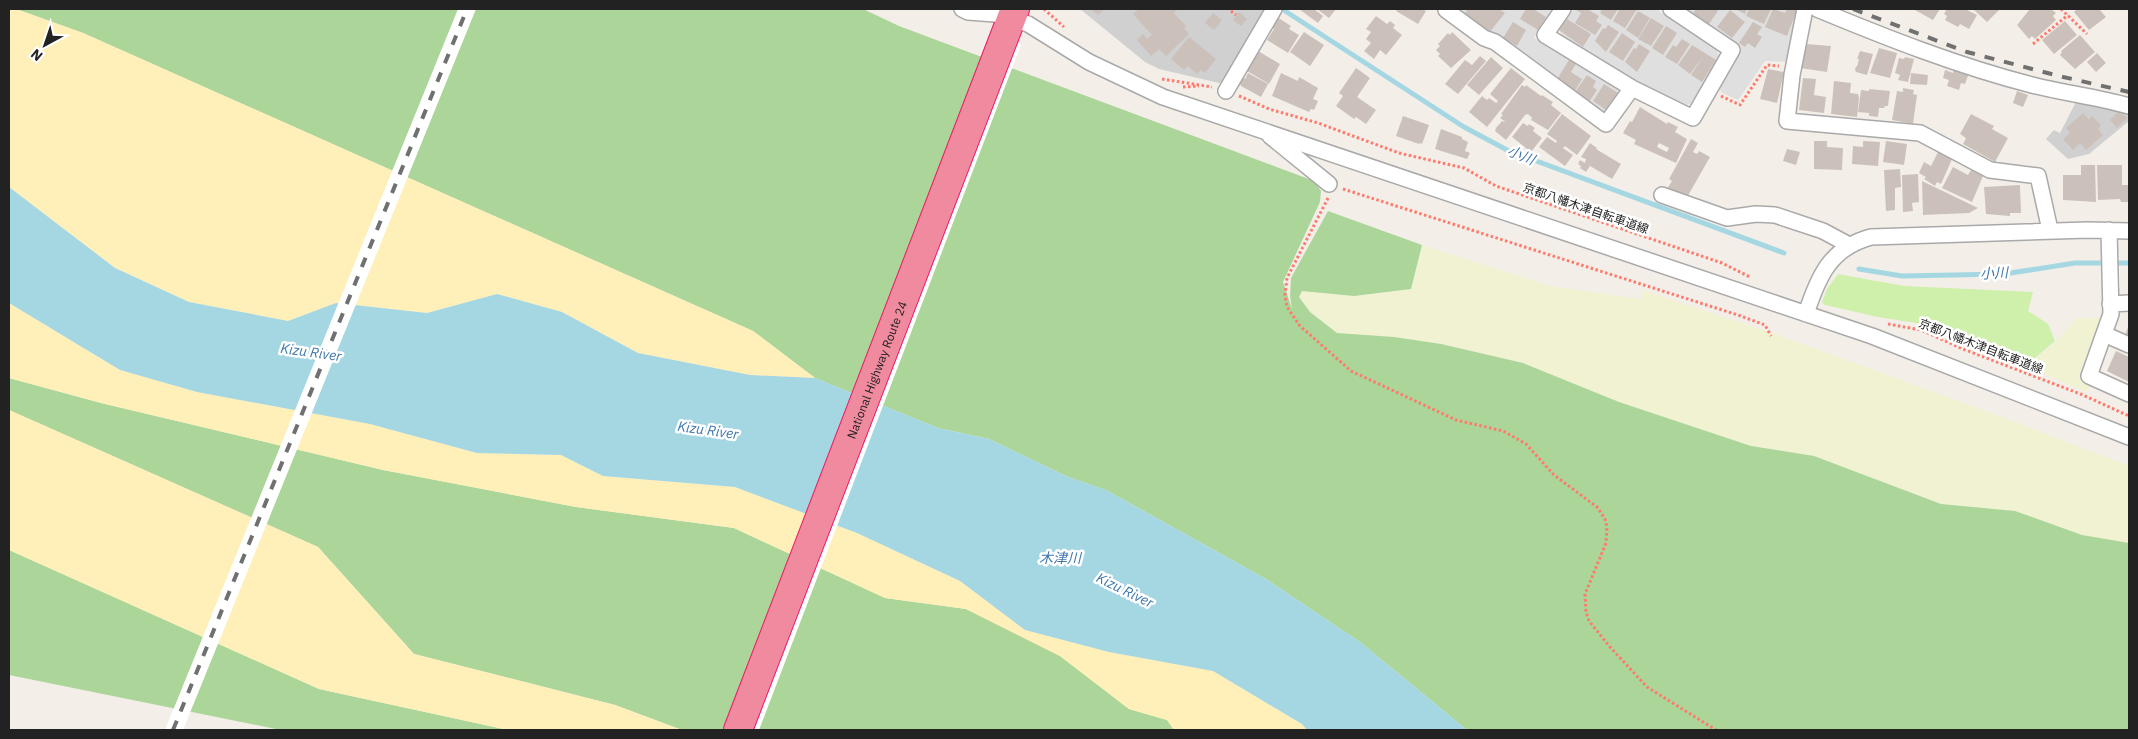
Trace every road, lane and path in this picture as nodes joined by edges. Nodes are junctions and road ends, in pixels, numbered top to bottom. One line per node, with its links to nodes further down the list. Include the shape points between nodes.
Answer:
1 (962, 9): 13 (street)
2 (1044, 9): 14 (path)
3 (1274, 9): 20 (street)
4 (1442, 9): 19 (street, via 1495,42 1606,124)
5 (1563, 9): 19 (street, via 1546,35)
6 (1671, 9): 21 (street, via 1732,50)
7 (1805, 9): 17 (street)
8 (1817, 9): 22 (street, via 1891,40 1963,64 2032,85)
9 (2061, 9): 12 (path)
10 (1231, 11): 11 (path)
11 (1236, 15)
12 (2068, 15): 15 (path); 16 (path)
13 (1003, 17): 23 (street, via 1028,24 1088,62 1155,94); 41 (highway, National Highway Route 24)
14 (1070, 32)
15 (2087, 34)
16 (2033, 44)
17 (1794, 69): 21 (path, via 1767,65 1740,105); 26 (street, via 1787,122 1920,133 1990,170 2038,176)
18 (1156, 78): 20 (path, 京都八幡木津自転車道線)
19 (1632, 88): 21 (street, via 1693,118)
20 (1226, 90): 30 (path, 京都八幡木津自転車道線, via 1269,110 1318,123 1399,153 1464,168 1496,186 1722,263)
21 (1709, 90)
22 (2129, 106)
23 (1263, 130): 24 (street); 33 (street)
24 (1329, 184): 36 (path, via 1738,315 1765,325); 42 (path, via 1328,198 1287,278 1287,307 1300,326 1351,372 1456,420 1503,431 1526,444 1554,475 1597,507 1605,520 1607,535 1585,594 1589,620 1648,687)
25 (1662, 195): 29 (street, via 1727,218 1776,215 1823,231)
26 (2050, 230): 27 (street); 29 (street, via 1871,237)
27 (2109, 230): 28 (street); 32 (street)
28 (2129, 231)
29 (1849, 245): 33 (street, via 1824,270)
30 (1756, 280)
31 (2129, 303): 32 (street)
32 (2110, 304): 35 (street, via 2111,314)
33 (1806, 314): 40 (street, via 1872,336)
34 (1880, 323): 39 (path, 京都八幡木津自転車道線, via 1921,330)
35 (2104, 334): 37 (street); 38 (street, via 2090,376)
36 (1771, 336)
37 (2129, 345)
38 (2129, 394)
39 (2129, 416)
40 (2129, 437)
41 (738, 730)
42 (1716, 730)

